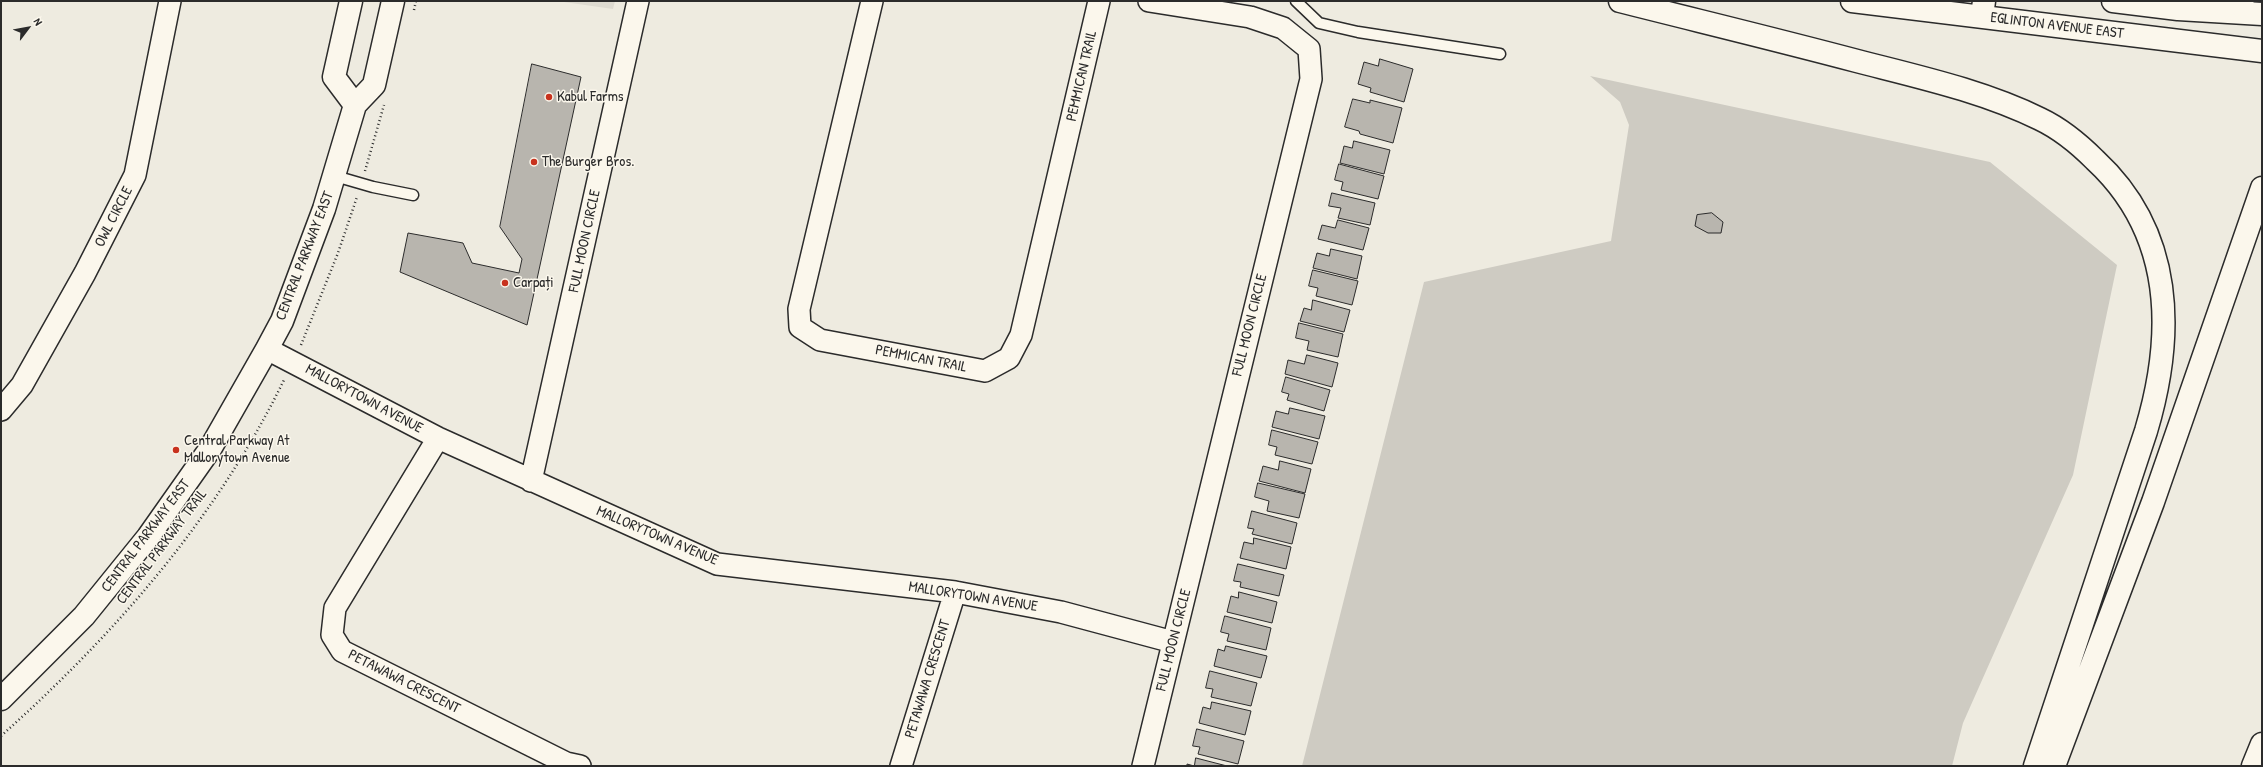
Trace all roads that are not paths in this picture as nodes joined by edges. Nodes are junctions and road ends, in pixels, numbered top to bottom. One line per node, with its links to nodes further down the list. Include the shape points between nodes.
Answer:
1 (170, 1): 21 (street, OWL CIRCLE, via 135,174 85,273 22,385)
2 (351, 1): 16 (main road, via 334,77)
3 (393, 1): 16 (main road, via 374,85)
4 (638, 1): 23 (street, FULL MOON CIRCLE)
5 (872, 1): 6 (street, PEMMICAN TRAIL, via 799,309 800,327 820,340 985,371 1009,358 1021,334)
6 (1099, 1)
7 (1149, 1): 25 (street, FULL MOON CIRCLE, via 1250,17 1283,28 1309,49 1310,79)
8 (1296, 1): 15 (lane, via 1319,23 1358,32)
9 (1620, 1): 31 (main road, via 1938,82 1991,98 2042,120 2079,144 2106,169 2130,202 2154,253 2161,279 2165,329 2159,378 2146,431)
10 (1852, 1): 12 (main road, EGLINTON AVENUE EAST)
11 (2113, 1): 13 (main road, via 2178,9)
12 (1983, 9): 14 (main road, EGLINTON AVENUE EAST)
13 (2249, 9)
14 (2262, 51)
15 (1500, 54)
16 (354, 105): 17 (main road, CENTRAL PARKWAY EAST)
17 (335, 176): 19 (lane); 20 (main road, CENTRAL PARKWAY EAST, via 282,321)
18 (2262, 188): 32 (main road, via 2154,502)
19 (413, 195)
20 (267, 348): 22 (street, MALLORYTOWN AVENUE); 26 (main road, CENTRAL PARKWAY EAST, via 210,449 148,537 84,616)
21 (1, 410)
22 (438, 438): 23 (street, MALLORYTOWN AVENUE); 28 (street, PETAWAWA CRESCENT, via 335,608 332,635 342,651 566,763)
23 (531, 481): 24 (street, MALLORYTOWN AVENUE, via 717,564)
24 (955, 592): 25 (street, MALLORYTOWN AVENUE, via 1061,612); 29 (street, PETAWAWA CRESCENT)
25 (1173, 642): 30 (street, FULL MOON CIRCLE)
26 (1, 699)
27 (2262, 744): 33 (main road)
28 (580, 766)
29 (901, 766)
30 (1143, 766)
31 (2035, 766)
32 (2054, 766)
33 (2253, 766)

